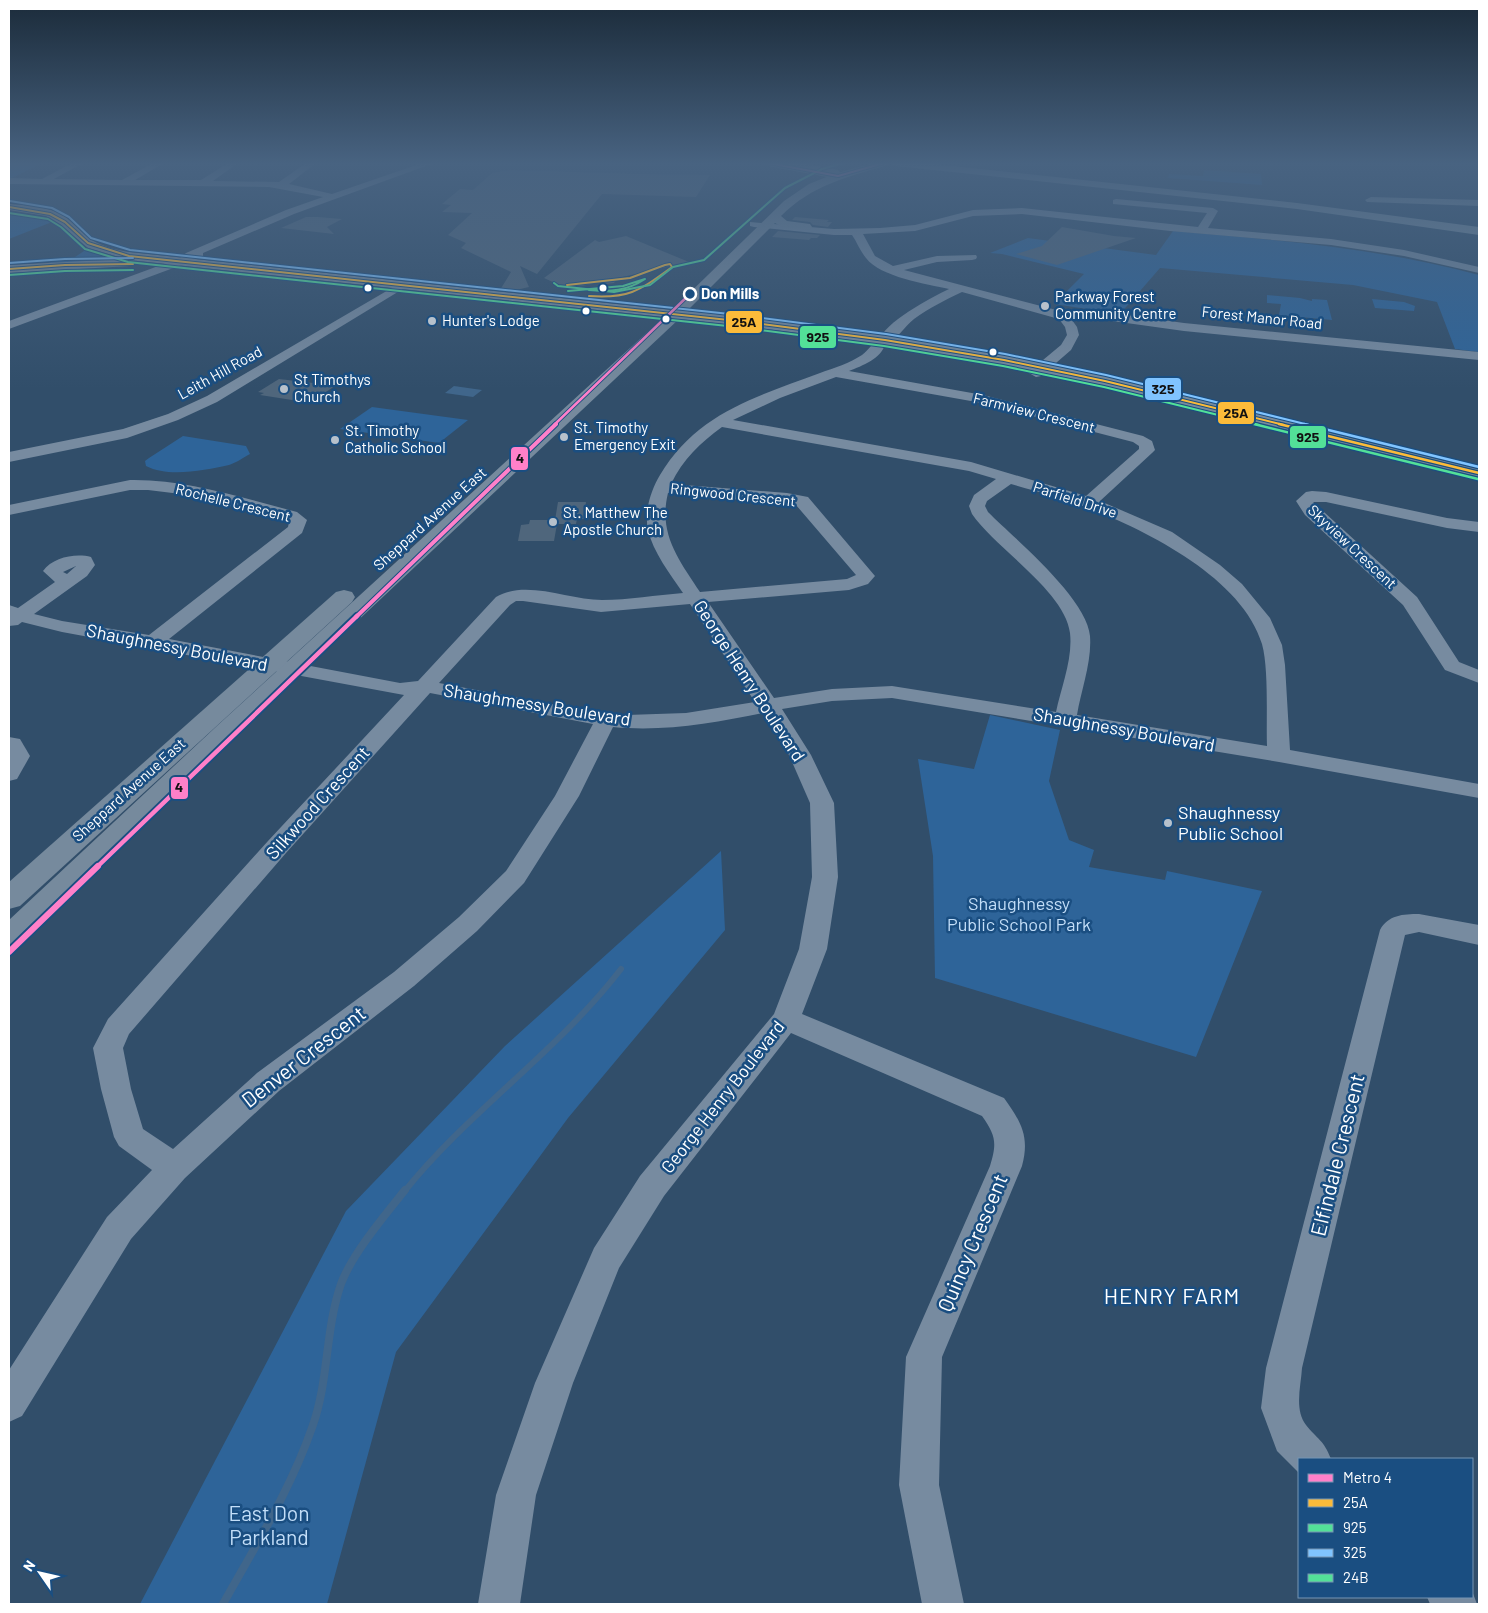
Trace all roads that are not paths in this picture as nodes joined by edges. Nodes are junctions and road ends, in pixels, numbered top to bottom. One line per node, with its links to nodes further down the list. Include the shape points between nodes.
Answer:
1 (83, 238): 7 (main road)
2 (232, 238): 10 (street)
3 (746, 238): 17 (main road, Sheppard Avenue East, via 662,308)
4 (747, 238): 17 (main road, Sheppard Avenue East)
5 (860, 238): 13 (street, Forest Manor Road, via 871,258)
6 (1309, 238): 8 (street, via 1362,244)
7 (88, 243): 10 (main road, via 122,255); 12 (main road, via 70,256)
8 (1384, 250): 11 (street, via 1398,248); 14 (street)
9 (972, 257): 13 (street, via 937,259)
10 (176, 263): 12 (main road, via 107,263); 15 (main road); 19 (street)
11 (1479, 265)
12 (15, 269)
13 (892, 270): 16 (street, Forest Manor Road)
14 (1479, 270)
15 (398, 288): 17 (main road); 25 (street, Leith Hill Road, via 212,399 173,417 127,432)
16 (960, 289): 18 (street, Forest Manor Road); 20 (street, George Henry Boulevard, via 909,316)
17 (662, 316): 20 (main road); 32 (main road, Sheppard Avenue East, via 559,403); 40 (main road, Sheppard Avenue East)
18 (1063, 316): 21 (street, Forest Manor Road, via 1105,316 1193,328); 22 (street, via 1073,335 1066,347)
19 (9, 326)
20 (882, 342): 22 (main road); 23 (street, George Henry Boulevard, via 868,356)
21 (1479, 356)
22 (1038, 370): 26 (main road, via 1105,381); 28 (main road)
23 (836, 373): 24 (street, George Henry Boulevard, via 748,407); 30 (street, Farmview Crescent, via 983,400 1148,444 1147,450)
24 (720, 422): 27 (street, Parfield Drive, via 956,464); 29 (street, George Henry Boulevard, via 686,447)
25 (9, 457)
26 (1479, 473)
27 (1008, 478): 30 (street, Parfield Drive); 45 (street, via 980,499 977,506 980,514 1064,598 1076,617 1080,646)
28 (1479, 483)
29 (661, 488): 37 (street, George Henry Boulevard, via 657,530 675,568); 37 (street, Ringwood Crescent, via 802,501 866,576 849,584)
30 (1089, 502): 47 (street, Parfield Drive, via 1190,551 1235,588 1263,622 1276,665)
31 (9, 510): 39 (street, Rochelle Crescent, via 148,483 298,520 296,529)
32 (424, 525)
33 (1479, 527): 41 (street, Skyview Crescent, via 1326,497 1312,496 1304,501 1410,601 1452,666)
34 (402, 544): 40 (main road, Sheppard Avenue East)
35 (68, 581): 38 (street)
36 (9, 594): 38 (street, Shaughnessy Boulevard)
37 (695, 597): 42 (street, Silkwood Crescent, via 601,606 512,596 498,605); 43 (street, George Henry Boulevard)
38 (23, 612): 39 (street, Shaughnessy Boulevard, via 92,618); 39 (street, Shaughnessy Boulevard, via 40,622)
39 (160, 636): 40 (street, Shaughnessy Boulevard)
40 (286, 661): 42 (street, Shaughnessy Boulevard, via 400,689); 50 (main road, Sheppard Avenue East); 52 (main road, Sheppard Avenue East)
41 (1479, 677)
42 (424, 686): 44 (street, Shaughmessy Boulevard); 54 (street, Silkwood Crescent, via 118,1027 108,1048 130,1137)
43 (768, 706): 44 (street, Shaughmessy Boulevard, via 704,718 654,722); 45 (street, Shaughnessy Boulevard, via 825,694 892,692); 53 (street, George Henry Boulevard, via 800,755 822,803 825,877 813,949)
44 (606, 720): 54 (street, Denver Crescent, via 566,796 515,877 468,924 404,979 268,1082)
45 (1065, 720): 47 (street, Shaughnessy Boulevard)
46 (9, 744): 48 (street, via 19,756)
47 (1279, 755): 49 (street, Shaughnessy Boulevard)
48 (9, 774)
49 (1479, 791)
50 (9, 899)
51 (1479, 935): 56 (street, Elfindale Crescent, via 1419,922 1402,924 1393,930 1284,1368 1280,1408 1291,1437)
52 (9, 938)
53 (786, 1019): 57 (street, George Henry Boulevard, via 652,1186 606,1258 554,1383 516,1495); 58 (street, Quincy Crescent, via 993,1107 1008,1128 1012,1148 1006,1166 924,1357 919,1485)
54 (174, 1168): 55 (street, Denver Crescent, via 118,1228)
55 (9, 1403)
56 (1311, 1458)
57 (499, 1604)
58 (942, 1604)

